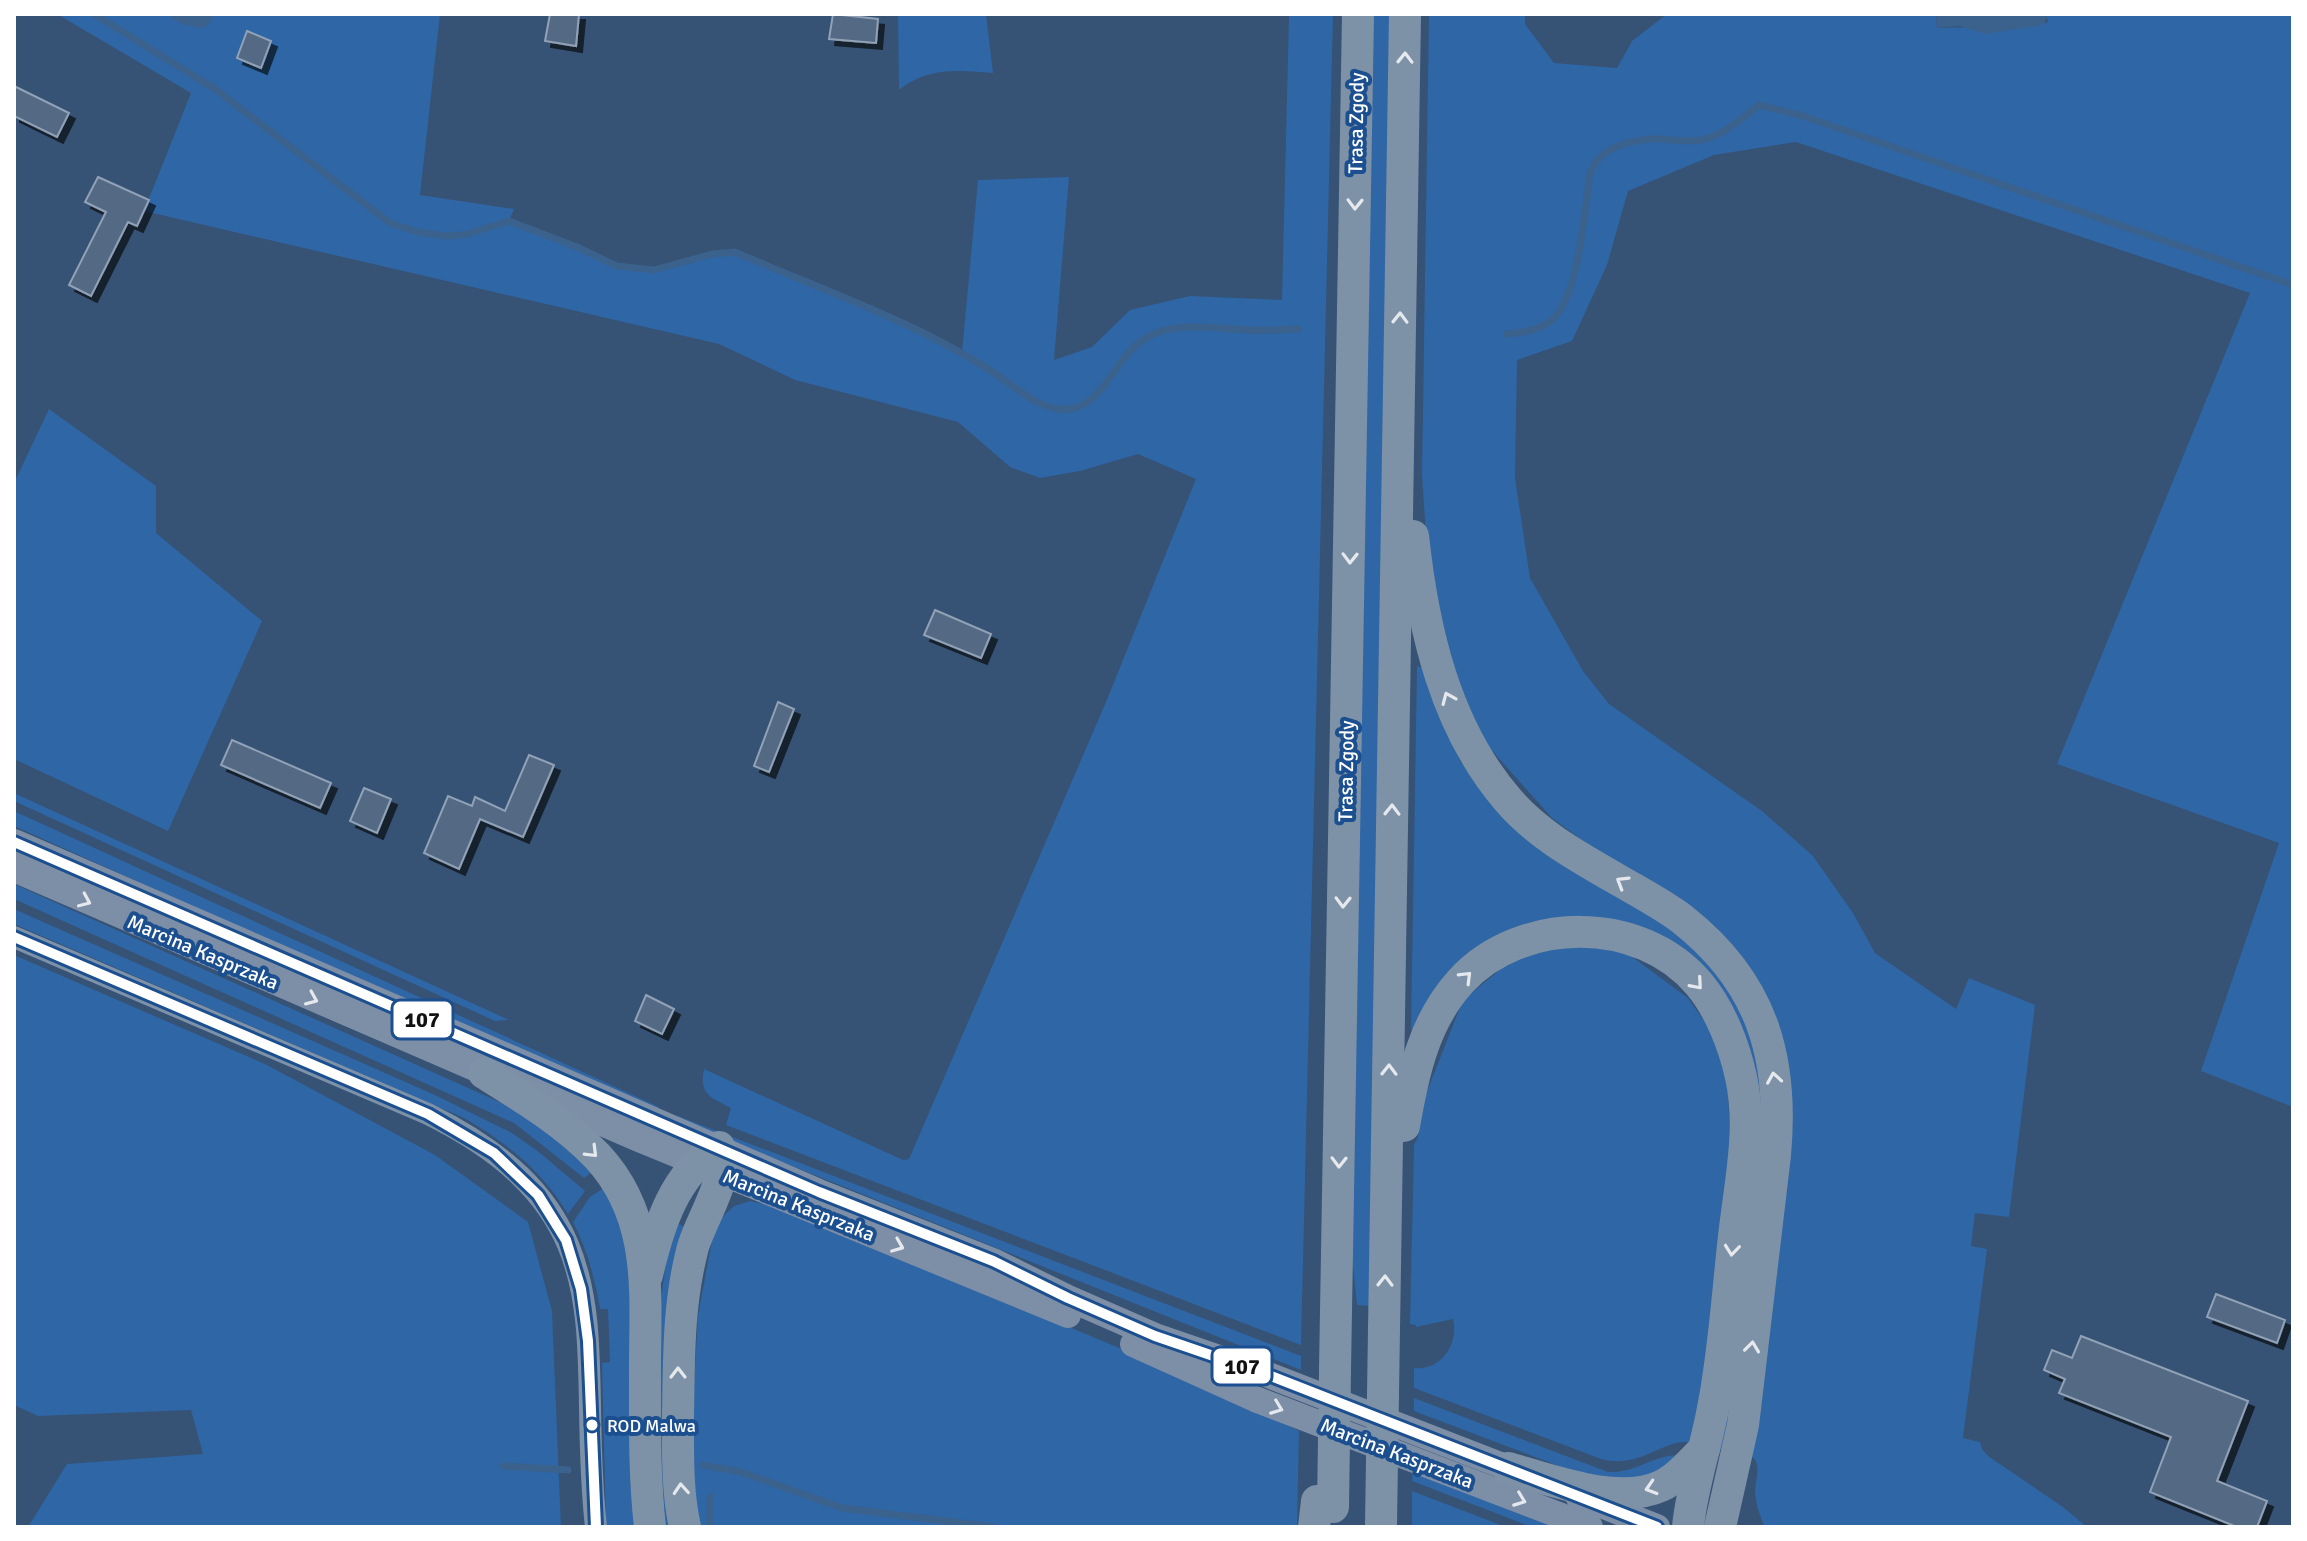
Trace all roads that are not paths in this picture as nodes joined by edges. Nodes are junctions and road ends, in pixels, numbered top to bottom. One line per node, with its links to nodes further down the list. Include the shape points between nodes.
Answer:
1 (1358, 14): 14 (highway, Trasa Zgody, one-way to 14, bridge, via 1337,1312)
2 (1405, 14): 3 (highway, one-way to 2)
3 (1399, 396): 9 (highway, one-way to 3); 12 (highway, one-way to 3, via 1779,1118 1767,1034 1747,987 1720,954 1682,919 1556,843 1509,801 1485,768 1448,700 1429,639)
4 (14, 842): 8 (main road, Marcina Kasprzaka, via 493,1052)
5 (14, 869): 7 (main road, Marcina Kasprzaka, one-way to 7)
6 (14, 937): 16 (street, via 428,1114 492,1151 524,1179 552,1213 580,1279 589,1336)
7 (484, 1073): 8 (main road, Marcina Kasprzaka); 10 (highway, one-way to 10, via 542,1109 598,1157 630,1208)
8 (713, 1162): 10 (highway, via 679,1186 654,1243); 13 (main road, Marcina Kasprzaka, via 819,1192 993,1261 1155,1336); 18 (highway, one-way to 8, via 678,1451 678,1342 683,1289); 19 (main road, Marcina Kasprzaka, one-way to 19, via 1255,1399)
9 (1386, 1232): 11 (highway, one-way to 11, via 1412,1077 1423,1042 1460,982 1520,942 1572,932 1644,943 1674,962 1699,983 1731,1039 1744,1095 1742,1173 1719,1375); 15 (highway, one-way to 9, bridge)
10 (647, 1275): 17 (highway)
11 (1704, 1449): 13 (highway, one-way to 13, via 1661,1486 1625,1493 1586,1489); 21 (highway)
12 (1736, 1464): 22 (highway); 23 (highway)
13 (1508, 1468): 20 (main road, Marcina Kasprzaka)
14 (1324, 1515)
15 (1381, 1526)
16 (596, 1527)
17 (650, 1527)
18 (685, 1527)
19 (1590, 1527)
20 (1657, 1527)
21 (1688, 1527)
22 (1720, 1527)
23 (1738, 1527)

